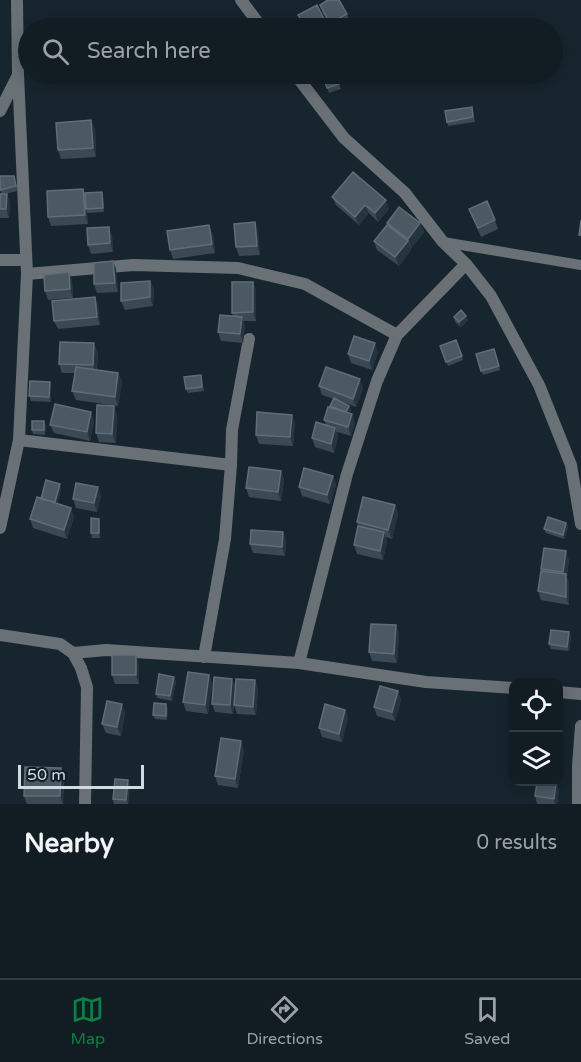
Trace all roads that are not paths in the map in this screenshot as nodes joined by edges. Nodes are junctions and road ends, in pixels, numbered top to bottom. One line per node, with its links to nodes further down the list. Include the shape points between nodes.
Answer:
1 (17, 0): 4 (street)
2 (241, 0): 3 (street)
3 (254, 18)
4 (18, 74): 7 (street)
5 (18, 84): 10 (street)
6 (303, 84): 8 (street, via 344,138 405,194)
7 (0, 111)
8 (443, 242): 11 (street); 12 (lane)
9 (0, 260): 10 (street)
10 (26, 260): 13 (street)
11 (466, 264): 14 (street); 19 (street, via 491,296 539,385 571,465)
12 (581, 265)
13 (27, 274): 14 (street, via 133,265 238,268 305,284); 16 (street)
14 (397, 335): 24 (street, via 377,381 347,474)
15 (249, 339): 17 (street, via 232,430)
16 (19, 440): 17 (street); 18 (street)
17 (231, 465): 23 (street, via 225,539)
18 (5, 478): 20 (street)
19 (581, 524)
20 (0, 528)
21 (0, 636): 22 (street, via 60,644)
22 (73, 653): 23 (street, via 106,650); 30 (street, via 87,687)
23 (204, 657): 24 (street)
24 (299, 663): 25 (street, via 426,682)
25 (509, 688)
26 (563, 692): 27 (street)
27 (581, 694)
28 (581, 726): 29 (street)
29 (579, 766): 31 (street)
30 (85, 804)
31 (578, 804)

